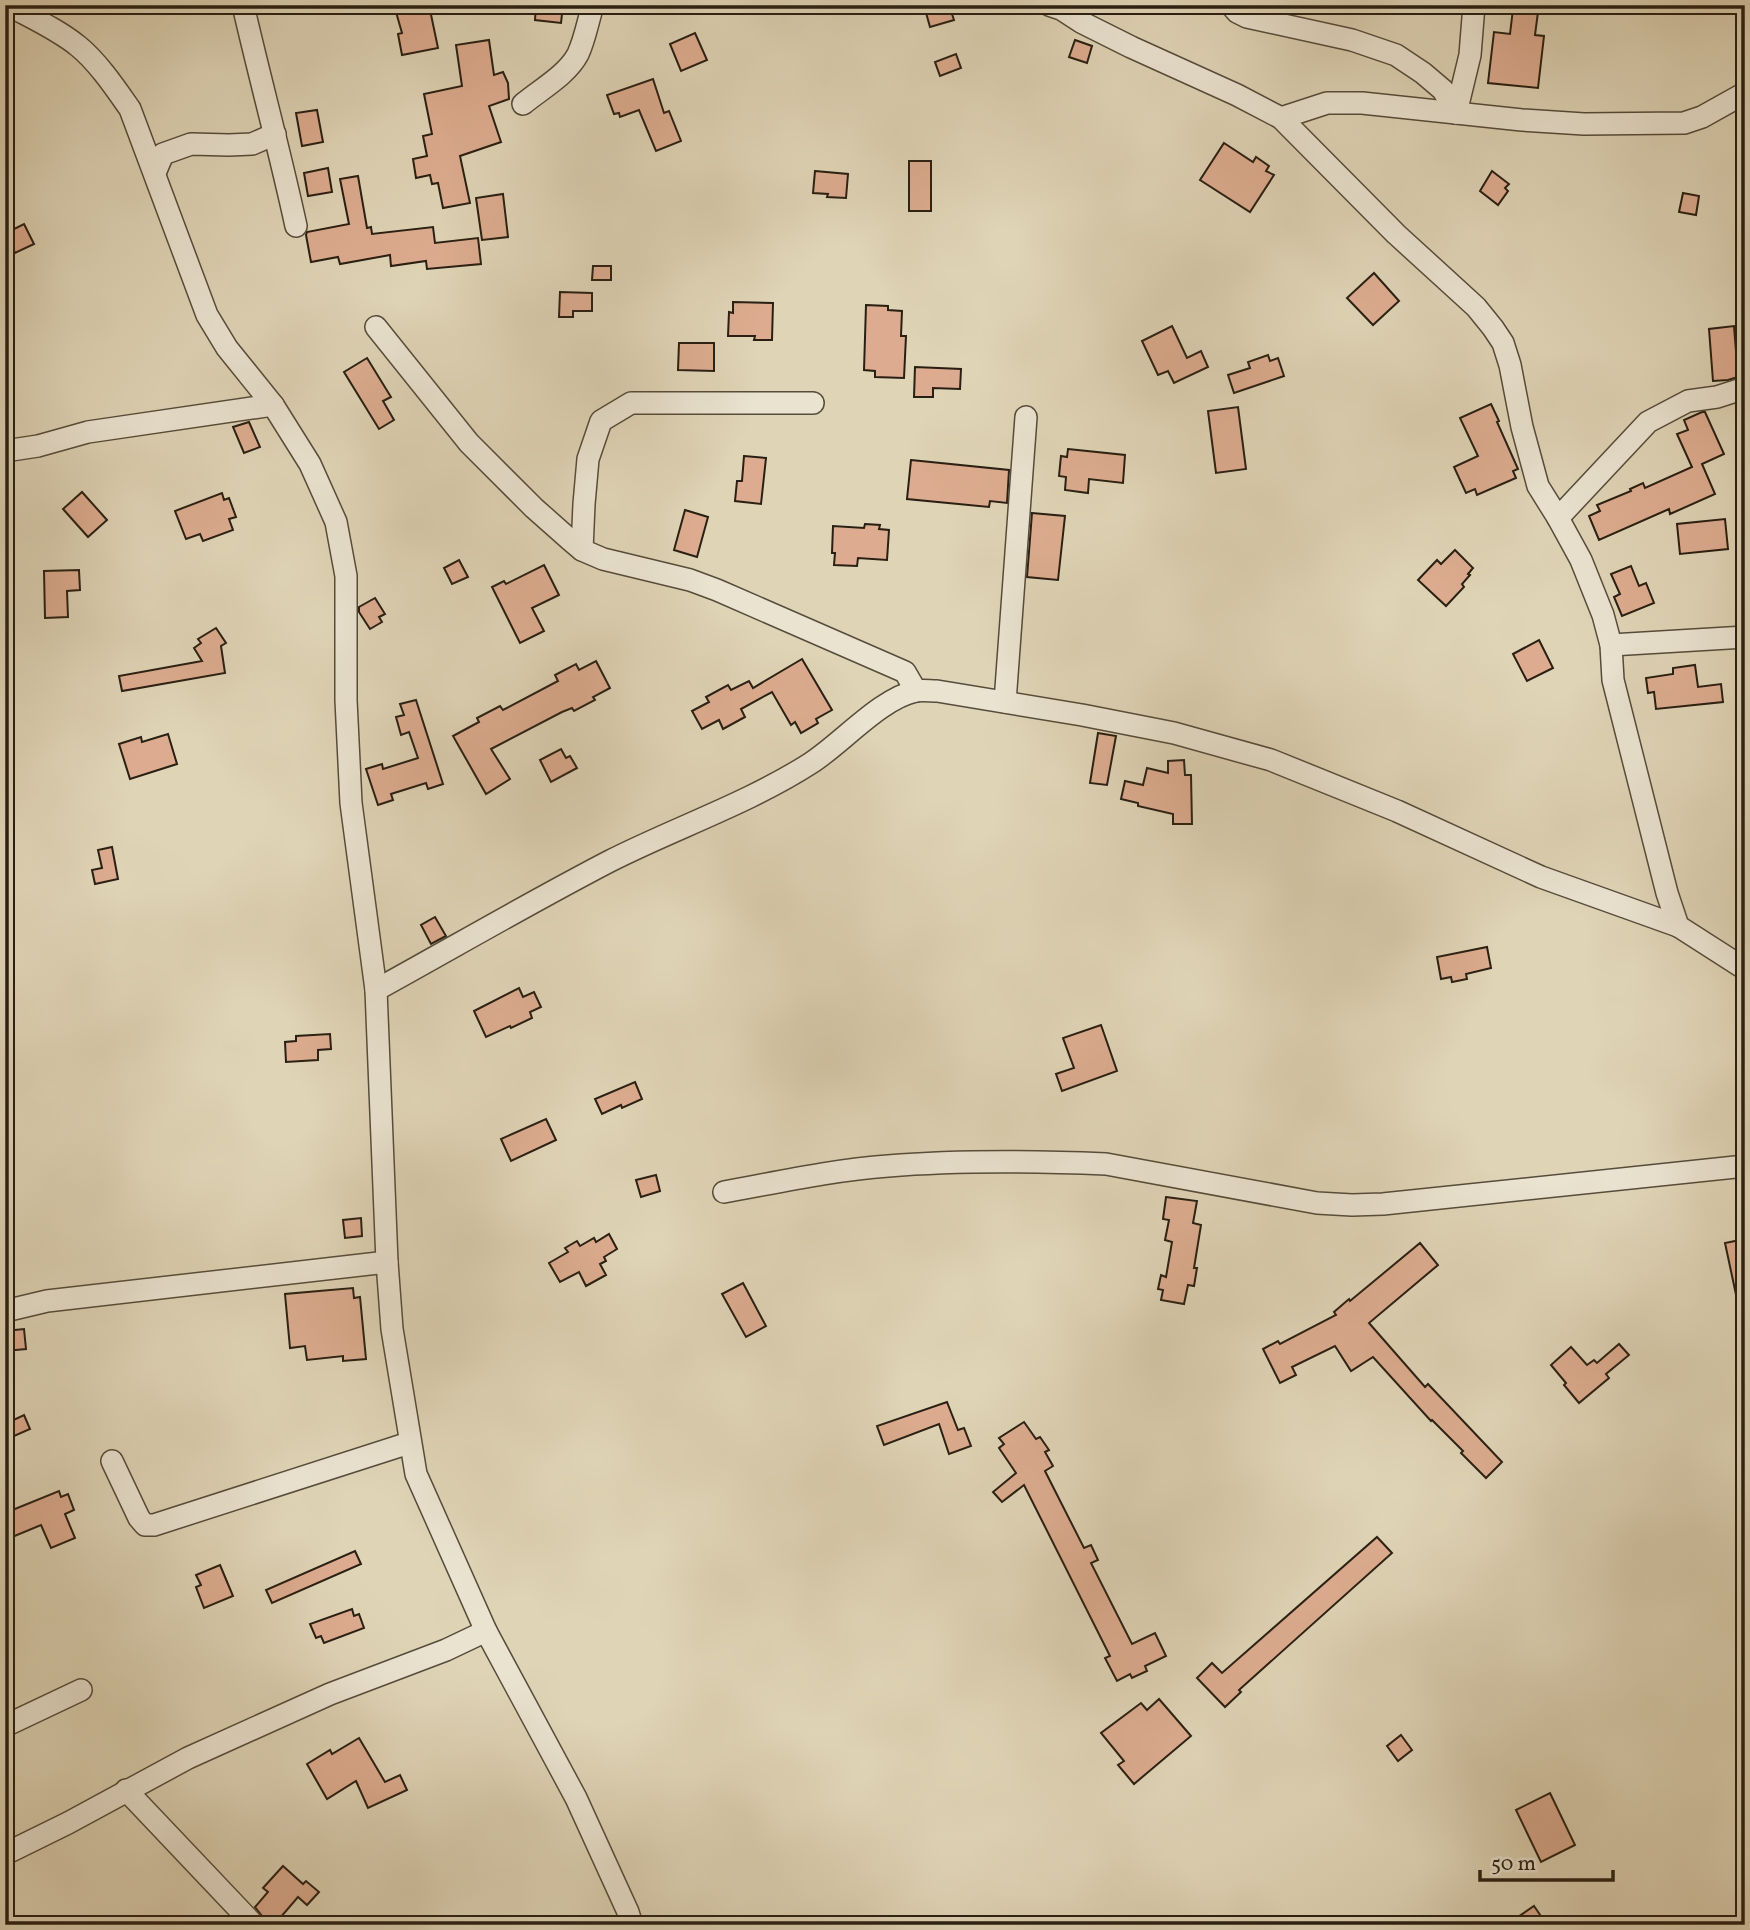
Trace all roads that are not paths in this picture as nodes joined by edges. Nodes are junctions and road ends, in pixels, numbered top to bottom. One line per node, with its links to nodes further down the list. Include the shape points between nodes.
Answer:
1 (8, 5): 12 (street, via 48,26 89,57 131,109)
2 (243, 5): 11 (street)
3 (593, 5): 8 (street, via 573,61)
4 (1231, 5): 9 (street, via 1247,17 1352,40 1396,55 1443,90)
5 (1474, 5): 9 (street, via 1470,55)
6 (1058, 7): 10 (street)
7 (1745, 93): 9 (street, via 1684,123 1584,124)
8 (523, 104)
9 (1456, 113): 10 (street, via 1327,103)
10 (1281, 118): 20 (street, via 1493,328 1510,365 1538,486)
11 (275, 134): 12 (street, via 252,144 191,144 163,154); 13 (street)
12 (155, 173): 17 (street, via 207,315)
13 (296, 226)
14 (376, 327): 21 (street, via 469,443)
15 (1745, 387): 20 (street, via 1688,401 1648,422)
16 (813, 403): 21 (street, via 631,403 601,421 588,458)
17 (273, 405): 19 (street, via 88,432); 28 (street, via 310,464 336,522 346,576 351,803)
18 (1026, 417): 25 (street)
19 (5, 451)
20 (1558, 518): 23 (street, via 1581,560)
21 (583, 550): 24 (street, via 730,596 905,672)
22 (1745, 637): 23 (street)
23 (1611, 645): 26 (street, via 1613,680)
24 (916, 691): 25 (street); 28 (street, via 872,715 808,765 610,861)
25 (1006, 702): 26 (street, via 1174,733 1271,760 1541,877)
26 (1678, 926): 27 (street)
27 (1745, 969)
28 (376, 990): 31 (street)
29 (1745, 1166): 30 (street, via 1352,1205 1317,1203 1106,1164 1060,1163 888,1166)
30 (724, 1192)
31 (387, 1262): 32 (street, via 47,1301); 33 (street)
32 (5, 1311)
33 (409, 1443): 34 (street, via 154,1525 145,1525 139,1518); 35 (street, via 416,1474)
34 (111, 1461)
35 (486, 1631): 38 (street, via 318,1700); 41 (street, via 576,1798)
36 (81, 1689): 37 (street)
37 (5, 1726)
38 (126, 1790): 39 (street); 40 (street)
39 (5, 1854)
40 (254, 1925)
41 (632, 1925)

